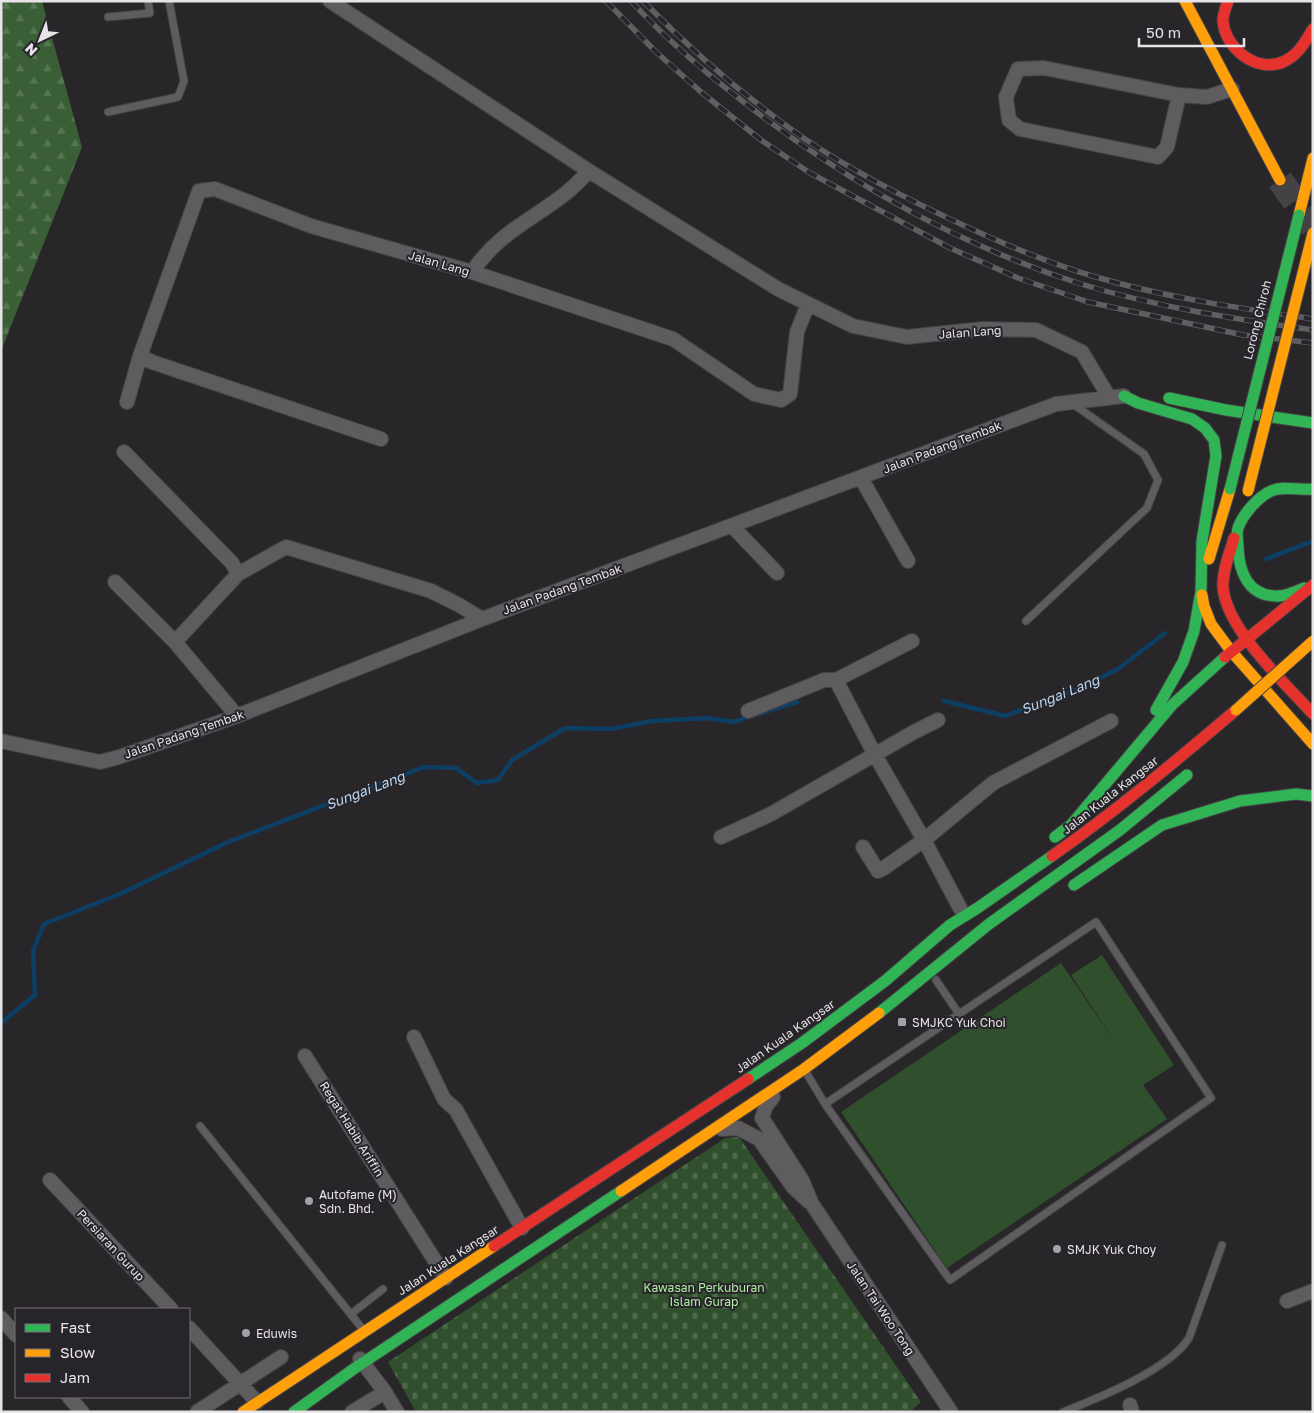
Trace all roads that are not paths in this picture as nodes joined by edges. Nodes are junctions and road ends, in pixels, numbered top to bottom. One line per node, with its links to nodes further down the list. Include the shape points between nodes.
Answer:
1 (148, 1): 7 (lane, via 150,13)
2 (169, 1): 12 (lane, via 184,81 178,96)
3 (330, 1): 14 (street, Jalan Lang)
4 (1185, 1): 8 (main road)
5 (1228, 1): 9 (main road, via 1223,22 1227,38 1232,47 1256,63 1276,65 1292,59 1300,52)
6 (1201, 3): 8 (main road)
7 (108, 16)
8 (1198, 26): 10 (main road)
9 (1313, 29)
10 (1232, 89): 11 (street, via 1207,97); 15 (main road)
11 (1179, 95): 11 (street, via 1167,147 1158,157 1020,129 1009,120 1006,97 1018,69 1044,68)
12 (108, 112)
13 (1313, 158): 36 (main road, Lorong Chiroh, bridge, via 1230,489)
14 (588, 172): 17 (street, via 567,193 507,234 482,257); 18 (street, Jalan Lang, via 778,289)
15 (1280, 180)
16 (1313, 233): 30 (main road, bridge)
17 (472, 272): 18 (street, Jalan Lang, via 672,339 754,394 781,400 790,394 797,332); 19 (street, Jalan Lang, via 311,226 215,189 199,191)
18 (808, 304): 21 (street, Jalan Lang, via 853,326 908,337 983,329 1036,330 1082,352)
19 (140, 356): 22 (street, Jalan Lang); 25 (street)
20 (1124, 396): 21 (street, Jalan Padang Tembak); 24 (main road, via 1156,396); 36 (main road, via 1192,419 1214,440 1216,456 1202,541)
21 (1109, 397): 23 (street, Jalan Padang Tembak)
22 (127, 402)
23 (1069, 402): 27 (street, Jalan Padang Tembak, via 1056,404); 38 (lane, via 1144,454 1158,480 1147,508)
24 (1313, 423)
25 (381, 440)
26 (124, 452): 33 (street, via 232,562)
27 (861, 478): 29 (street, Jalan Padang Tembak); 31 (street)
28 (1313, 489): 30 (main road, via 1274,490 1262,496)
29 (732, 526): 32 (street); 37 (street, Jalan Padang Tembak)
30 (1238, 528): 35 (main road, via 1239,565 1250,586 1271,596 1286,595); 39 (main road, via 1226,565 1223,588 1228,611)
31 (908, 562)
32 (777, 573)
33 (238, 574): 37 (street, via 286,547 431,591); 41 (street)
34 (115, 582): 41 (street)
35 (1313, 585): 39 (main road)
36 (1201, 591): 43 (main road, via 1211,624); 54 (main road, via 1194,631 1183,662)
37 (482, 619): 49 (street, Jalan Padang Tembak)
38 (1026, 621)
39 (1246, 639): 43 (main road); 48 (main road)
40 (912, 641): 45 (street)
41 (175, 642): 49 (street)
42 (1313, 642): 65 (main road, Jalan Kuala Kangsar, bridge, via 1165,770 1078,838)
43 (1231, 651): 53 (main road); 54 (main road, via 1172,705)
44 (1299, 678): 46 (main road)
45 (836, 680): 47 (street, via 824,680); 55 (street)
46 (1265, 708)
47 (748, 710)
48 (1313, 714)
49 (237, 716): 52 (street, Jalan Padang Tembak, via 100,762)
50 (938, 720): 55 (street)
51 (1111, 721): 59 (street, via 993,783)
52 (1, 741)
53 (1313, 744)
54 (1136, 746): 60 (main road, via 1071,825)
55 (874, 755): 58 (street, via 771,814); 59 (street)
56 (1194, 769): 69 (main road, via 1120,830 988,924)
57 (1313, 796): 62 (main road, via 1296,794 1240,801 1162,825)
58 (721, 836)
59 (924, 840): 61 (street, via 878,871); 64 (street)
60 (1045, 844)
61 (863, 847)
62 (1066, 890)
63 (972, 898): 64 (main road)
64 (960, 908): 65 (main road)
65 (950, 925): 79 (main road, Jalan Kuala Kangsar, via 885,981 802,1043)
66 (958, 964): 67 (main road)
67 (936, 980): 68 (lane); 69 (main road)
68 (959, 1014): 74 (lane); 74 (lane, via 1096,922 1211,1098 950,1280)
69 (875, 1016): 72 (main road)
70 (414, 1037): 79 (street, via 444,1099 456,1110)
71 (305, 1056): 81 (street, Regat Habib Ariffin)
72 (804, 1069): 73 (main road); 74 (lane)
73 (789, 1079): 76 (main road); 78 (street, Jalan Tai Woo Tong, via 782,1090 770,1099 762,1118 802,1180)
74 (825, 1104)
75 (200, 1126): 86 (lane)
76 (711, 1130): 78 (street, Jalan Tai Woo Tong, via 738,1128 759,1139 793,1187); 93 (main road)
77 (50, 1180): 85 (street, Persiaran Gurup)
78 (812, 1204): 104 (street, Jalan Tai Woo Tong)
79 (522, 1228): 81 (main road, Jalan Kuala Kangsar)
80 (1222, 1245): 105 (lane, via 1185,1344 1125,1385)
81 (446, 1278): 89 (main road, Jalan Kuala Kangsar)
82 (383, 1289): 86 (lane)
83 (1313, 1291): 84 (street)
84 (1287, 1301)
85 (170, 1308)
86 (351, 1314): 89 (lane)
87 (1, 1318): 90 (street)
88 (190, 1329): 94 (street)
89 (364, 1331): 91 (main road, Jalan Kuala Kangsar)
90 (15, 1334)
91 (346, 1343): 93 (street); 97 (main road, Jalan Kuala Kangsar)
92 (281, 1357): 94 (street)
93 (363, 1362): 95 (street); 101 (main road)
94 (240, 1384): 97 (street); 99 (street)
95 (385, 1392): 102 (street); 103 (street)
96 (70, 1398): 98 (street)
97 (258, 1402): 100 (main road, Jalan Kuala Kangsar)
98 (82, 1412)
99 (197, 1412)
100 (243, 1412)
101 (294, 1412)
102 (352, 1412)
103 (397, 1412)
104 (951, 1412)
105 (1063, 1412)

